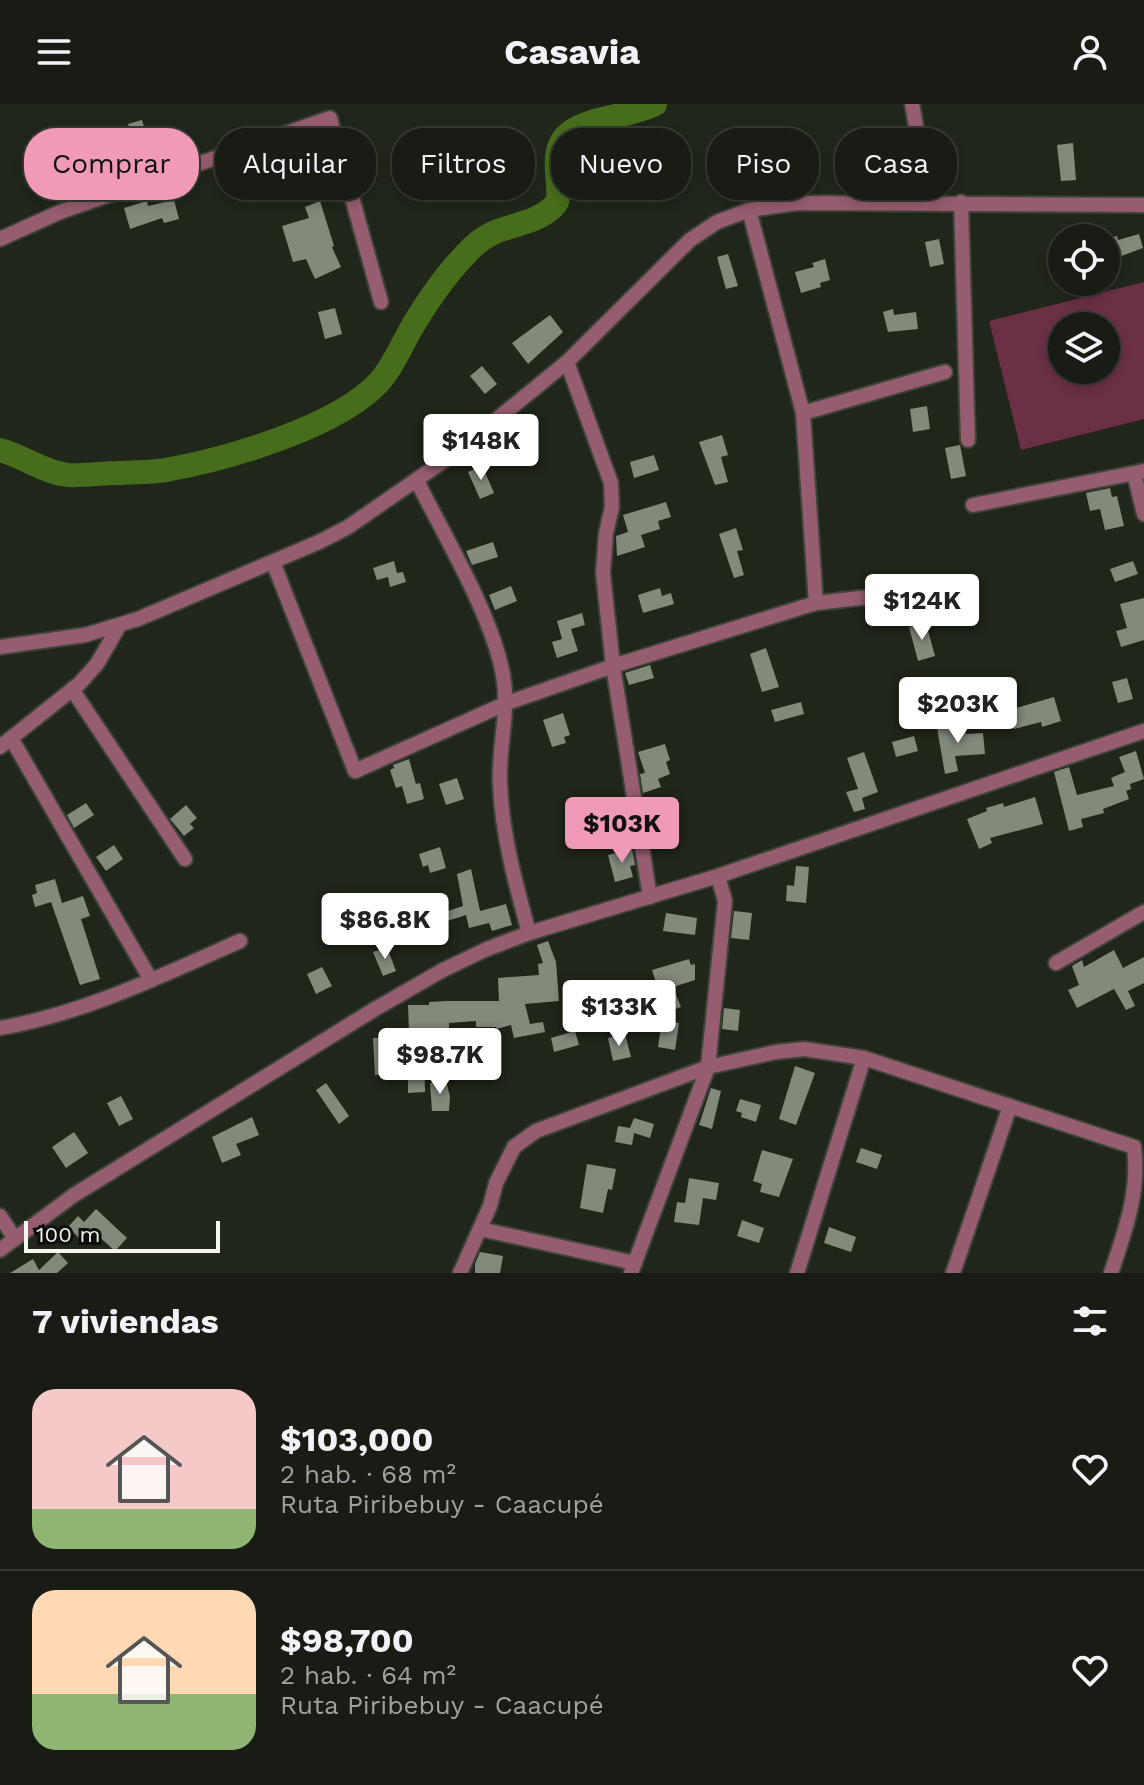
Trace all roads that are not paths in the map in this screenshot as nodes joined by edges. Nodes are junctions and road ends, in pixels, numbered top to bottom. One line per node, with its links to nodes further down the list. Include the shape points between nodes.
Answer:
1 (912, 104): 2 (street)
2 (930, 202): 3 (street); 5 (street, via 797,203)
3 (961, 202): 4 (street); 11 (street)
4 (1144, 205)
5 (749, 210): 8 (street, via 690,240); 10 (street)
6 (0, 239): 7 (street, via 60,212 330,118)
7 (381, 302)
8 (567, 362): 13 (street); 21 (street, via 611,483 603,573)
9 (945, 372): 10 (street)
10 (803, 413): 18 (street)
11 (968, 440)
12 (1139, 472): 14 (street); 15 (street)
13 (417, 481): 16 (street, via 348,527); 23 (street, via 482,613)
14 (973, 505)
15 (1144, 514)
16 (273, 562): 19 (street); 23 (street, via 355,771)
17 (966, 586): 18 (street)
18 (816, 603): 21 (street)
19 (119, 626): 20 (street); 22 (street, via 97,664)
20 (0, 647)
21 (613, 666): 23 (street); 28 (street)
22 (72, 689): 25 (street); 26 (street)
23 (507, 703): 30 (street, via 500,784 512,869)
24 (1144, 731): 27 (street)
25 (6, 743): 33 (street)
26 (185, 859)
27 (718, 876): 28 (street); 36 (street, via 725,901)
28 (650, 897): 30 (street)
29 (1144, 912): 32 (street)
30 (529, 933): 41 (street, via 443,970 386,1002 74,1195)
31 (240, 941): 33 (street)
32 (1056, 963)
33 (151, 980): 34 (street, via 33,1023)
34 (0, 1028)
35 (864, 1058): 36 (street, via 804,1049); 37 (street); 45 (street)
36 (708, 1067): 40 (street, via 536,1131 514,1147); 43 (street)
37 (1010, 1106): 39 (street, via 1134,1147); 46 (street)
38 (0, 1216): 41 (street)
39 (1137, 1218): 47 (street)
40 (480, 1229): 43 (street); 44 (street)
41 (15, 1239): 42 (street)
42 (0, 1250)
43 (633, 1268)
44 (460, 1273)
45 (797, 1273)
46 (953, 1273)
47 (1111, 1273)

